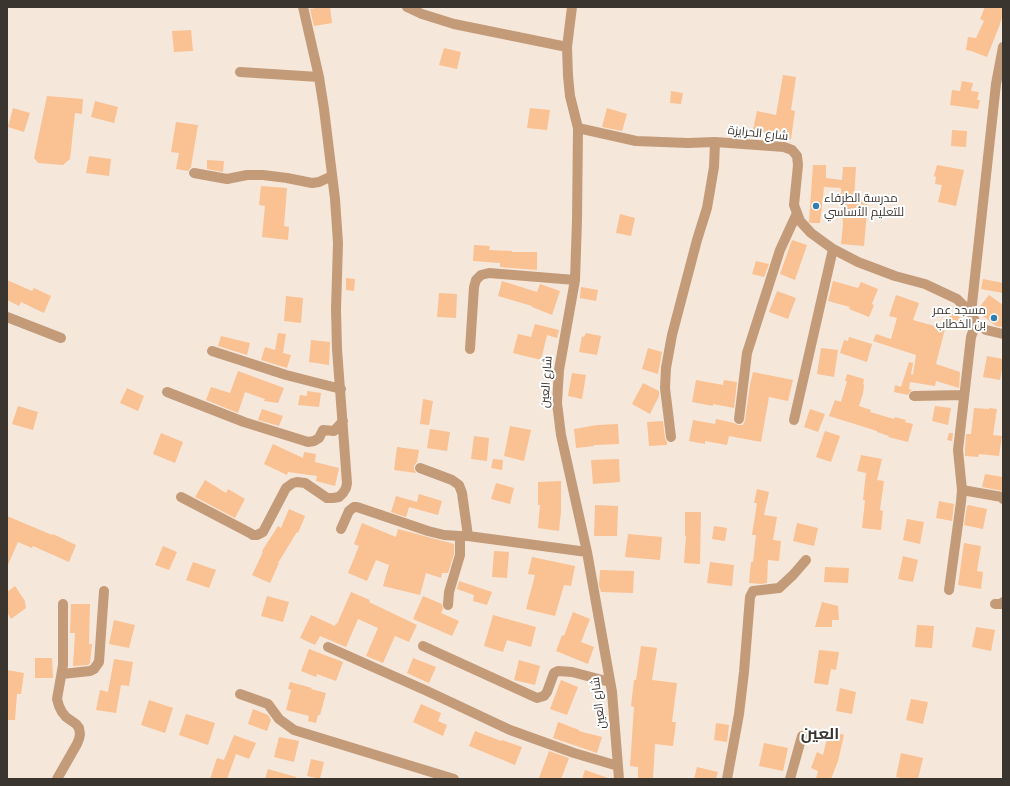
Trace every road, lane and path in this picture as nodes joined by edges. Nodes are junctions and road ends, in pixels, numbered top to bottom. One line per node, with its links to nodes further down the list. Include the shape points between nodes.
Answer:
1 (303, 7): 7 (street)
2 (407, 7): 4 (street, via 454,24)
3 (572, 7): 4 (street, شارع العين)
4 (567, 47): 8 (street, شارع العين, via 570,96)
5 (1003, 47): 15 (street, via 996,84)
6 (240, 72): 7 (street)
7 (319, 77): 11 (street)
8 (578, 128): 9 (street, شارع الحرايزة, via 636,141); 14 (street, شارع العين)
9 (715, 142): 12 (street, شارع الحرايزة, via 784,147 792,150 797,156 798,165 794,205); 29 (street, via 714,167 707,208 681,298 666,368 665,388)
10 (194, 173): 11 (street, via 227,178 263,175 312,183)
11 (332, 176): 22 (street, via 338,244 336,329)
12 (797, 213): 13 (street, شارع الحرايزة, via 800,221 811,233); 26 (street, via 780,250 747,353)
13 (833, 248): 15 (street, شارع الحرايزة, via 858,262 925,284 957,299); 27 (street)
14 (575, 280): 20 (street, via 481,274 474,287); 36 (street, شارع العين, via 559,370 557,403 561,435)
15 (971, 313): 17 (street, شارع الحرايزة)
16 (7, 318): 19 (street)
17 (976, 323): 18 (street, via 986,330); 24 (street, via 971,337)
18 (1003, 334)
19 (61, 338)
20 (470, 349)
21 (212, 351): 22 (street)
22 (341, 390): 28 (street)
23 (168, 392): 28 (street, via 251,424 308,442 319,438 323,430 334,431)
24 (964, 395): 25 (street); 31 (street, via 958,450)
25 (914, 396)
26 (738, 419)
27 (794, 420)
28 (343, 421): 32 (street, via 348,483 343,493 338,497 327,498 301,482 293,483 286,488 260,534 253,535)
29 (671, 437)
30 (420, 468): 35 (street, via 459,485 462,493)
31 (962, 490): 33 (street); 38 (street)
32 (181, 497)
33 (1003, 499)
34 (341, 529): 35 (street, via 349,511 357,507 436,533)
35 (464, 536): 36 (street); 41 (street)
36 (586, 552): 45 (street, شارع العين)
37 (806, 560): 52 (street, via 779,588 753,591 750,597 739,714)
38 (949, 590)
39 (104, 591): 44 (street, via 99,662 90,671)
40 (63, 604): 44 (street)
41 (448, 605)
42 (423, 646): 45 (street, via 537,698 544,696 554,673 558,671)
43 (328, 647): 48 (street, via 510,730)
44 (62, 674): 49 (street, via 57,699 59,706 79,728 80,734)
45 (610, 682): 48 (street, شارع العين)
46 (240, 694): 50 (street, via 268,704 279,719 294,730)
47 (802, 736): 53 (street)
48 (618, 766): 51 (street, شارع العين)
49 (57, 779)
50 (454, 779)
51 (619, 779)
52 (727, 779)
53 (790, 779)

